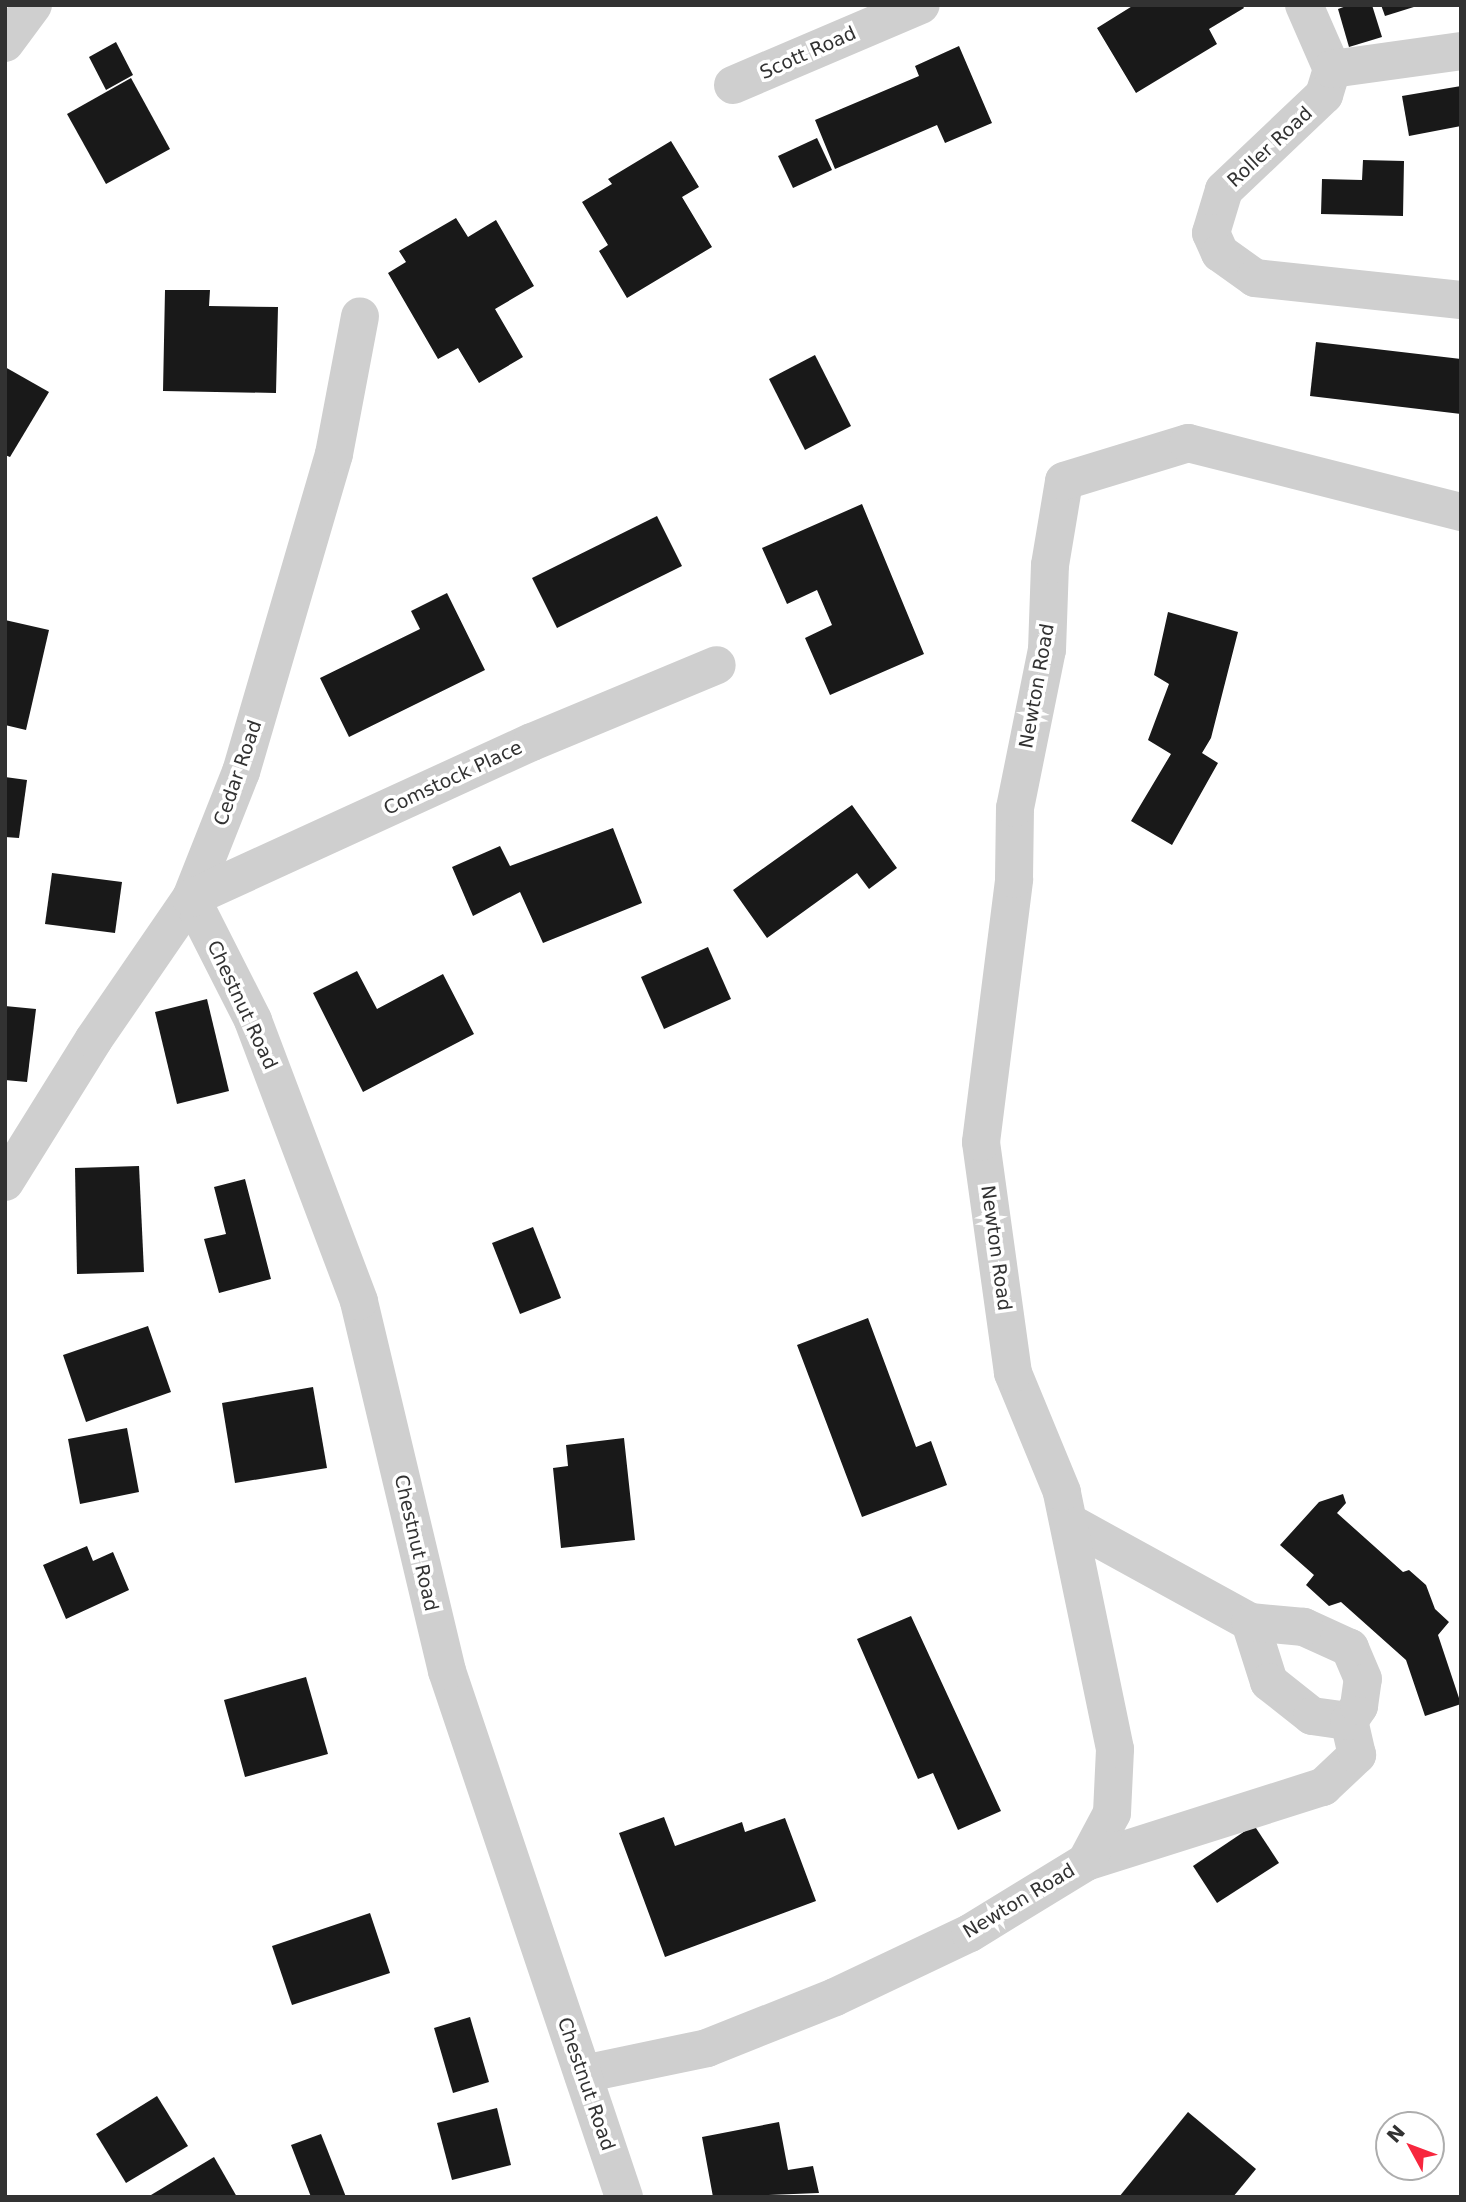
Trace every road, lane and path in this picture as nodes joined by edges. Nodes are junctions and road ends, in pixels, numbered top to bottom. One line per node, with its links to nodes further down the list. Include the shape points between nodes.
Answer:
1 (33, 5): 4 (street)
2 (921, 5): 7 (street, Scott Road)
3 (1304, 5): 6 (street)
4 (5, 43)
5 (1461, 51): 6 (street)
6 (1332, 69): 8 (street, Roller Road, via 1312,111 1224,190 1212,233 1220,253 1255,278)
7 (733, 85)
8 (1461, 300)
9 (360, 316): 12 (street, Cedar Road, via 327,481 242,772)
10 (1461, 512): 14 (street, Newton Road, via 1188,443 1064,481 1050,565 1047,650 1015,808 1014,878 981,1142 1013,1373)
11 (717, 665): 12 (street, Comstock Place, via 532,742)
12 (191, 898): 13 (street, Cedar Road); 18 (street, Chestnut Road, via 253,1020 359,1301 447,1671)
13 (5, 1182)
14 (1070, 1523): 15 (street); 17 (street, Newton Road, via 1115,1749 1112,1814)
15 (1250, 1622): 16 (street, via 1269,1682 1312,1716); 16 (street, via 1304,1627 1350,1647 1363,1679 1359,1706)
16 (1349, 1721): 17 (street, via 1357,1755 1323,1787)
17 (1086, 1861): 18 (street, Newton Road, via 971,1933 835,1997 707,2048)
18 (583, 2074): 19 (street, Chestnut Road)
19 (624, 2197)

